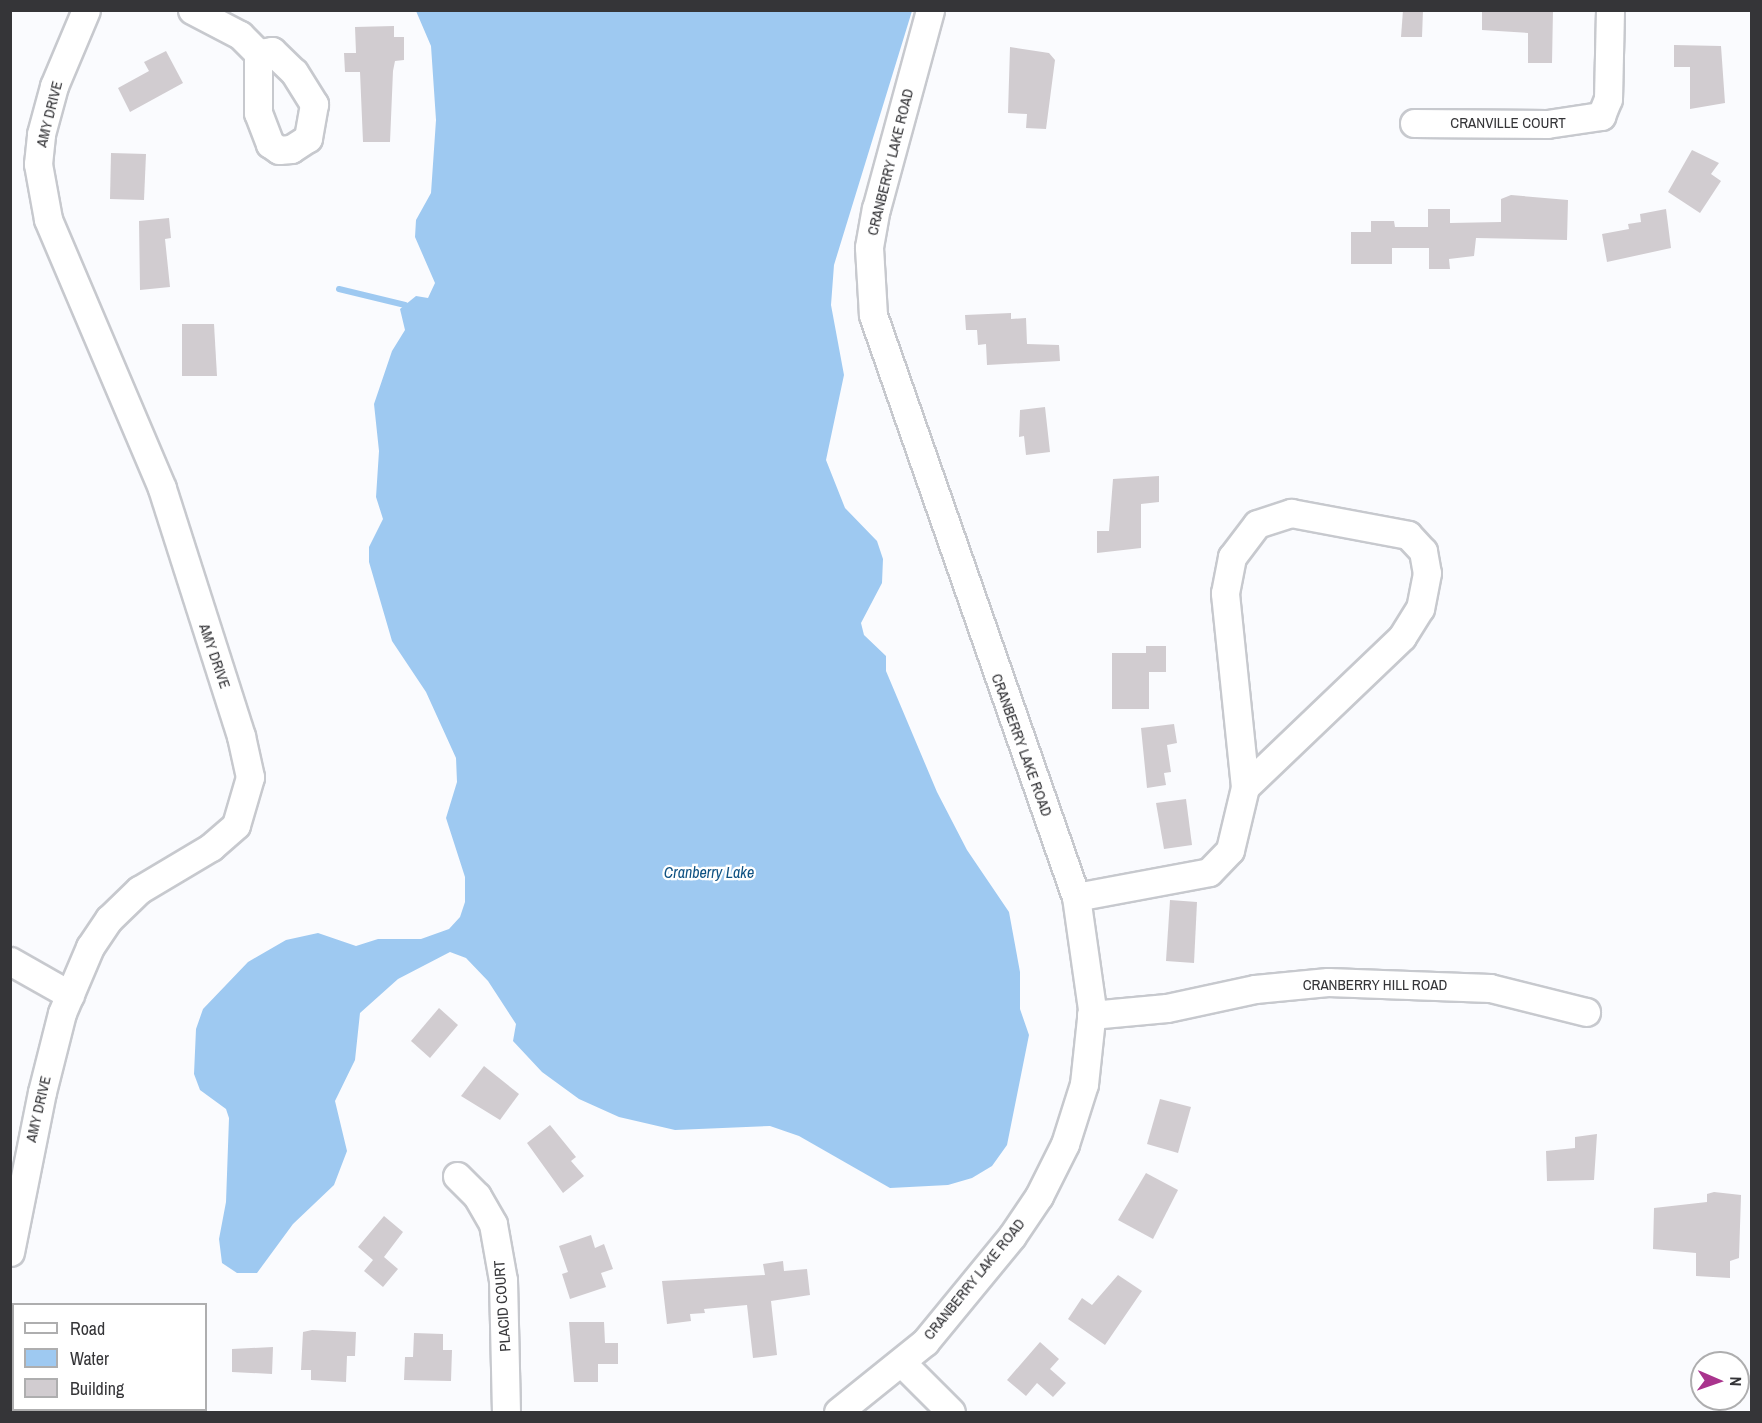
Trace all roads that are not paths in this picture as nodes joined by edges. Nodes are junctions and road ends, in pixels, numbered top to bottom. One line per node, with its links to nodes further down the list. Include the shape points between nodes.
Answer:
1 (86, 10): 10 (street, AMY DRIVE, via 54,86 42,134 38,164 48,219 162,488 242,736 250,777 236,825 211,847 139,890 109,919 90,947)
2 (192, 10): 5 (street, via 240,35)
3 (930, 10): 8 (street, CRANBERRY LAKE ROAD, via 876,209 869,247 873,315)
4 (1610, 10): 6 (street, CRANVILLE COURT, via 1608,99 1601,116 1547,124)
5 (258, 53)
6 (1414, 123)
7 (1245, 787): 7 (street, via 1225,593 1232,557 1257,524 1291,513 1408,535 1423,551 1427,573 1420,608 1402,637); 8 (street, via 1230,850 1209,872)
8 (1076, 897): 12 (street, CRANBERRY LAKE ROAD)
9 (10, 961): 10 (street)
10 (70, 994): 14 (street, AMY DRIVE, via 42,1092)
11 (1586, 1012): 12 (street, CRANBERRY HILL ROAD, via 1490,988 1339,982 1255,989 1167,1008)
12 (1091, 1015): 15 (street, CRANBERRY LAKE ROAD, via 1084,1084 1065,1144 1039,1196 972,1287)
13 (457, 1176): 16 (street, PLACID COURT, via 477,1196 494,1224 503,1280)
14 (10, 1252)
15 (902, 1363): 17 (street, CRANBERRY LAKE ROAD); 18 (street)
16 (506, 1413)
17 (838, 1413)
18 (951, 1413)

